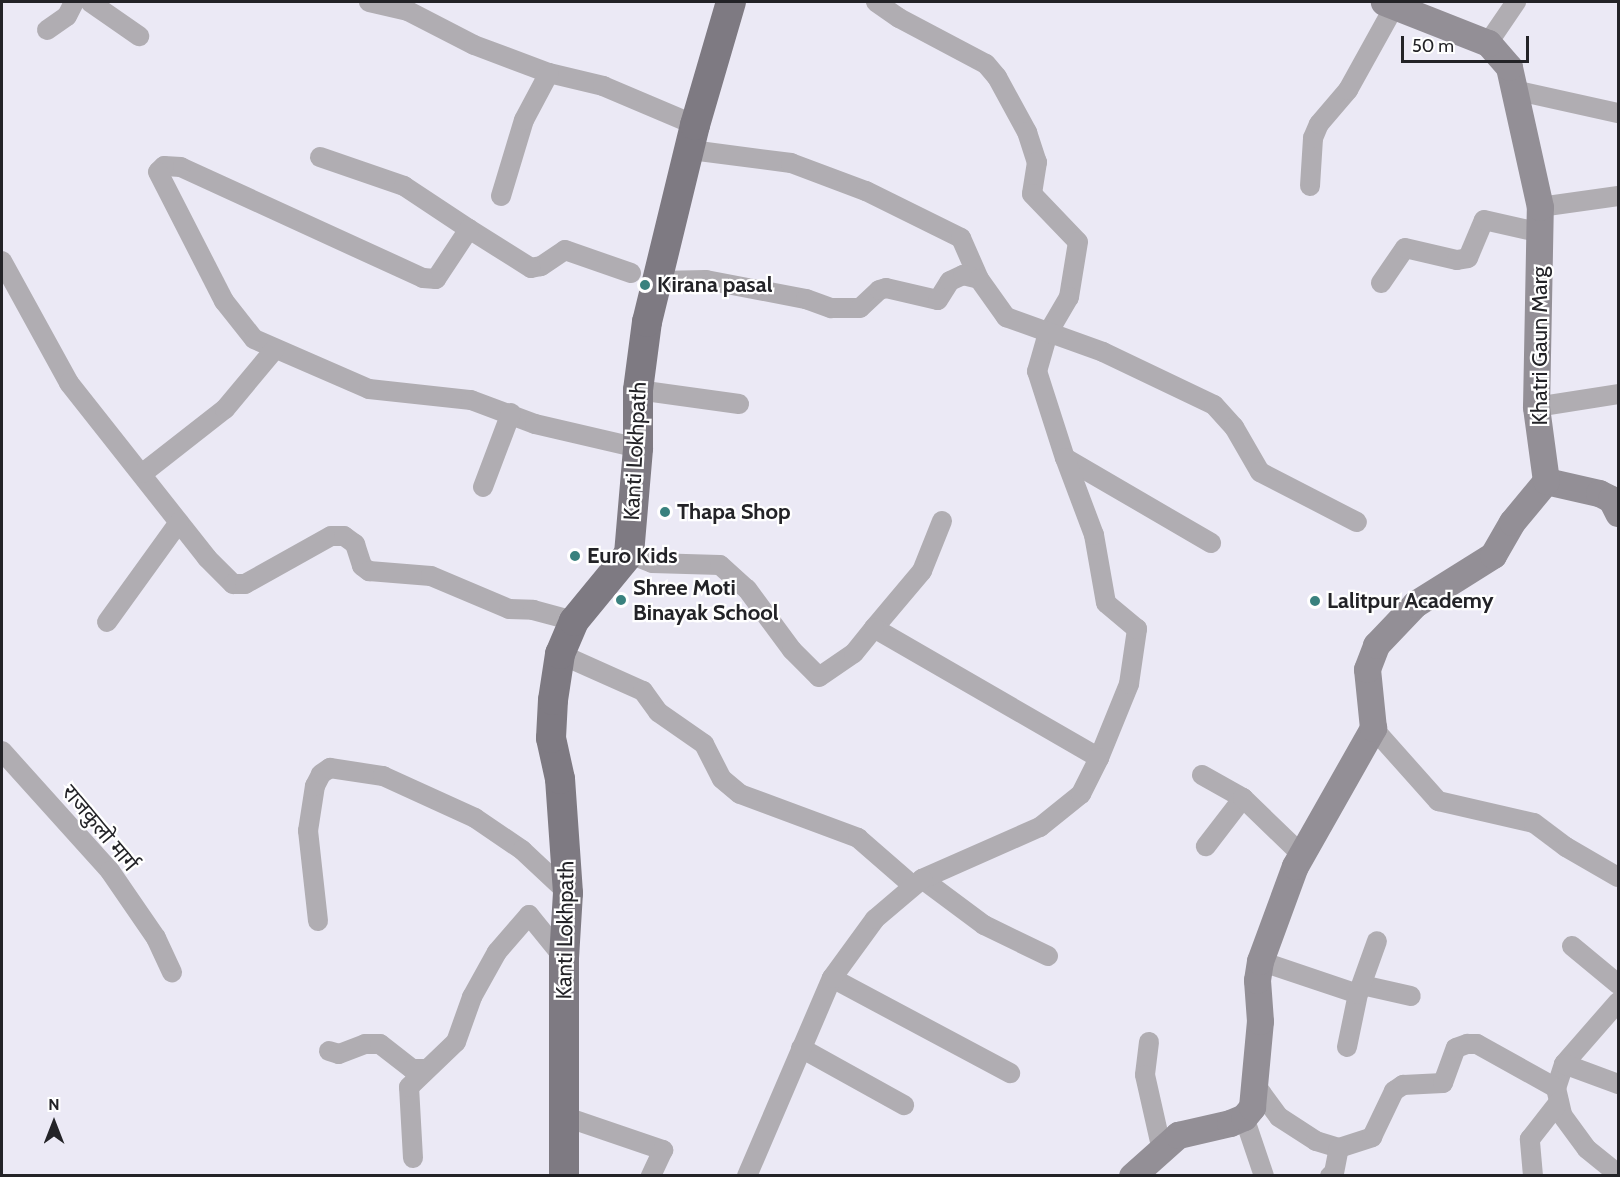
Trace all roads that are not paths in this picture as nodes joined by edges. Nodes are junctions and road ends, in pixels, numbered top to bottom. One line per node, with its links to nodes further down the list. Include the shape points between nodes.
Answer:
1 (74, 2): 8 (street, via 67,16)
2 (90, 2): 9 (street)
3 (369, 2): 11 (street, via 408,11 474,45)
4 (731, 2): 14 (main road, Kanti Lokhpath)
5 (876, 2): 25 (street, via 986,64 1027,132 1037,162 1032,194 1078,242 1069,297)
6 (1516, 2): 10 (street)
7 (1389, 4): 10 (main road); 16 (street, via 1348,90 1319,124 1313,138)
8 (48, 30)
9 (139, 36)
10 (1488, 44): 12 (main road, Khatri Gaun Marg, via 1509,67)
11 (549, 73): 14 (street, via 603,86); 17 (street, via 524,120)
12 (1514, 90): 13 (street); 19 (main road, Khatri Gaun Marg)
13 (1618, 113)
14 (693, 137): 22 (main road, Kanti Lokhpath); 23 (street, via 791,163 866,191 961,238)
15 (320, 156): 20 (street, via 404,186)
16 (1310, 186)
17 (501, 196)
18 (1618, 196): 19 (street)
19 (1541, 220): 24 (street, via 1484,220 1468,258 1457,260 1405,248); 30 (main road, Khatri Gaun Marg)
20 (469, 229): 22 (street, via 531,268 565,250); 26 (street, via 436,279 423,278 181,167 164,166 158,172 162,186 224,301 254,339)
21 (2, 261): 34 (street, via 57,366)
22 (644, 277): 23 (street, via 706,280 841,308 860,308 886,288 938,300 950,281 963,275); 27 (main road, Kanti Lokhpath)
23 (979, 279): 25 (street, via 1006,317)
24 (1381, 283)
25 (1048, 333): 33 (street, via 1037,371); 40 (street, via 1103,352 1214,405 1234,427 1260,472)
26 (275, 349): 31 (street, via 369,389 471,400); 34 (street, via 225,409)
27 (638, 390): 29 (street); 32 (main road, Kanti Lokhpath)
28 (1618, 394): 30 (street)
29 (739, 404)
30 (1536, 407): 35 (main road, Khatri Gaun Marg)
31 (511, 413): 32 (street, via 535,424); 36 (street)
32 (638, 448): 42 (main road, Kanti Lokhpath)
33 (1065, 458): 41 (street); 49 (street, via 1094,536 1106,603 1137,629 1129,684)
34 (143, 473): 39 (street)
35 (1545, 481): 37 (main road); 47 (main road, via 1512,522 1493,555 1415,604 1376,645 1367,669)
36 (483, 487)
37 (1616, 502)
38 (942, 520): 45 (street, via 922,571)
39 (179, 522): 43 (street, via 233,584 244,584 331,536 344,536 355,544 362,566 369,571 431,576 509,609 534,610); 44 (street)
40 (1357, 522)
41 (1211, 543)
42 (629, 554): 43 (main road, Kanti Lokhpath); 45 (street, via 652,563 720,565 747,589 792,650 819,677 854,653)
43 (574, 621): 46 (main road, Kanti Lokhpath)
44 (107, 622)
45 (874, 628): 49 (street)
46 (560, 654): 55 (street, via 644,691 658,712 704,744 723,779 740,794 858,838); 56 (main road, Kanti Lokhpath, via 551,738 560,779)
47 (1370, 716): 53 (main road); 54 (street, via 1438,801 1534,823)
48 (2, 752): 63 (street, राजकुलो मार्ग, via 110,871 156,938)
49 (1099, 758): 55 (street, via 1081,794 1040,827)
50 (1202, 776): 51 (street)
51 (1243, 798): 52 (street); 53 (street)
52 (1206, 846)
53 (1301, 854): 62 (main road)
54 (1618, 877)
55 (917, 882): 60 (street, via 984,926); 64 (street, via 875,919)
56 (568, 893): 57 (street, via 522,850 475,818 383,776 330,768 321,774 315,786 308,831); 61 (main road, Kanti Lokhpath)
57 (318, 921)
58 (1377, 941): 66 (street)
59 (1572, 946): 65 (street)
60 (1048, 956)
61 (564, 958): 74 (street, via 529,915 497,952 472,997 456,1042); 80 (main road, Kanti Lokhpath)
62 (1260, 961): 66 (street); 76 (main road)
63 (172, 972)
64 (832, 978): 71 (street); 75 (street)
65 (1618, 984)
66 (1360, 990): 67 (street); 70 (street)
67 (1411, 996)
68 (1618, 1002): 73 (street)
69 (1149, 1042): 82 (street, via 1145,1075)
70 (1347, 1047)
71 (801, 1048): 79 (street); 88 (street)
72 (329, 1051): 74 (street, via 339,1054 365,1044 380,1044 412,1069)
73 (1564, 1064): 77 (street); 78 (street)
74 (427, 1069): 84 (street, via 409,1087)
75 (1010, 1073)
76 (1254, 1083): 81 (main road, via 1252,1107); 83 (street, via 1279,1117 1316,1141)
77 (1618, 1084)
78 (1557, 1095): 83 (street, via 1477,1044 1467,1044 1456,1048 1443,1083 1403,1085 1395,1091 1372,1137); 85 (street, via 1562,1115 1587,1149); 92 (street, via 1530,1139)
79 (904, 1105)
80 (563, 1116): 86 (main road, Kanti Lokhpath); 87 (street, via 663,1150)
81 (1244, 1117): 82 (main road, via 1178,1135); 90 (street)
82 (1161, 1146): 89 (main road)
83 (1339, 1148): 91 (street, via 1334,1173)
84 (413, 1158)
85 (1618, 1174)
86 (564, 1176)
87 (651, 1176)
88 (747, 1176)
89 (1132, 1176)
90 (1264, 1176)
91 (1329, 1176)
92 (1533, 1176)

